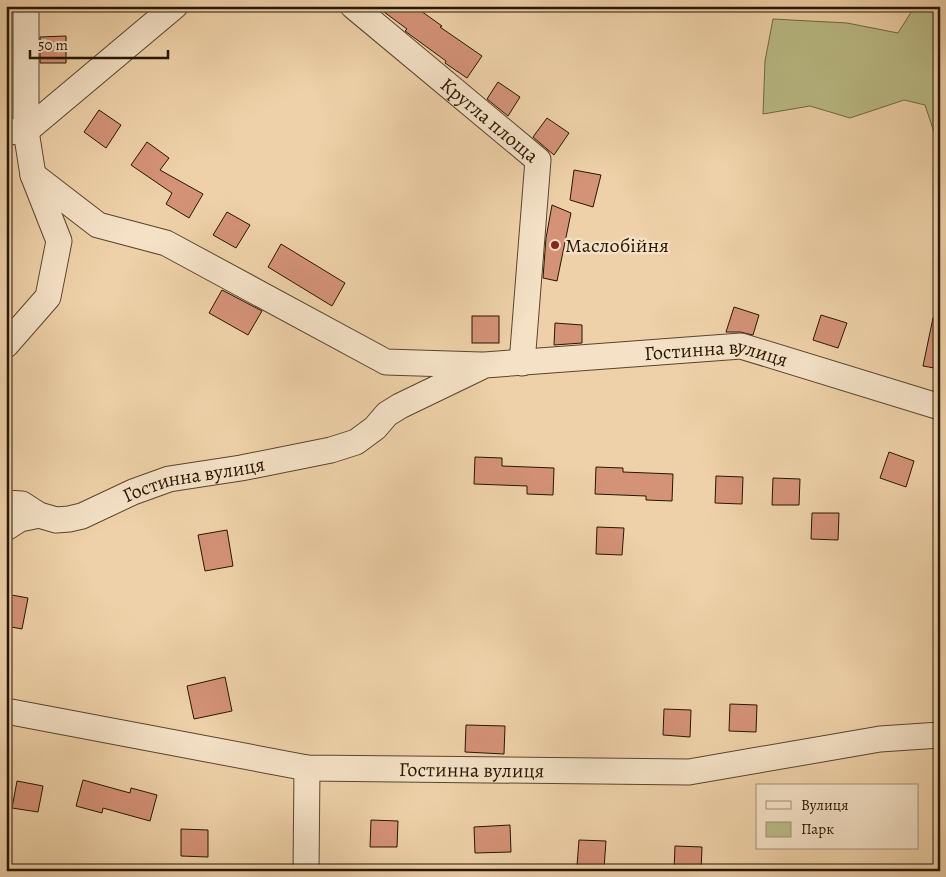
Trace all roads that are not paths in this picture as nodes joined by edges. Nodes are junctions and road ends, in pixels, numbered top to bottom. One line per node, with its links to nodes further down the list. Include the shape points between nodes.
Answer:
1 (26, 6): 4 (street)
2 (174, 6): 4 (street)
3 (353, 6): 7 (street, Кругла площа, via 538,160)
4 (16, 132): 5 (street)
5 (33, 175): 6 (street, via 59,241 48,297); 8 (street, Гостинна вулиця, via 98,225 166,243 386,362)
6 (6, 345)
7 (522, 363): 8 (street, Гостинна вулиця); 9 (street, Гостинна вулиця, via 741,346)
8 (485, 365): 11 (street, Гостинна вулиця, via 400,406 356,442 241,468 169,479 69,520)
9 (940, 407)
10 (6, 503): 11 (street, Гостинна вулиця, via 22,504)
11 (39, 515): 12 (street, via 20,519)
12 (6, 528)
13 (6, 711): 15 (street, Гостинна вулиця)
14 (940, 734): 15 (street, Гостинна вулиця, via 880,739 689,772)
15 (307, 768): 16 (street)
16 (306, 871)

